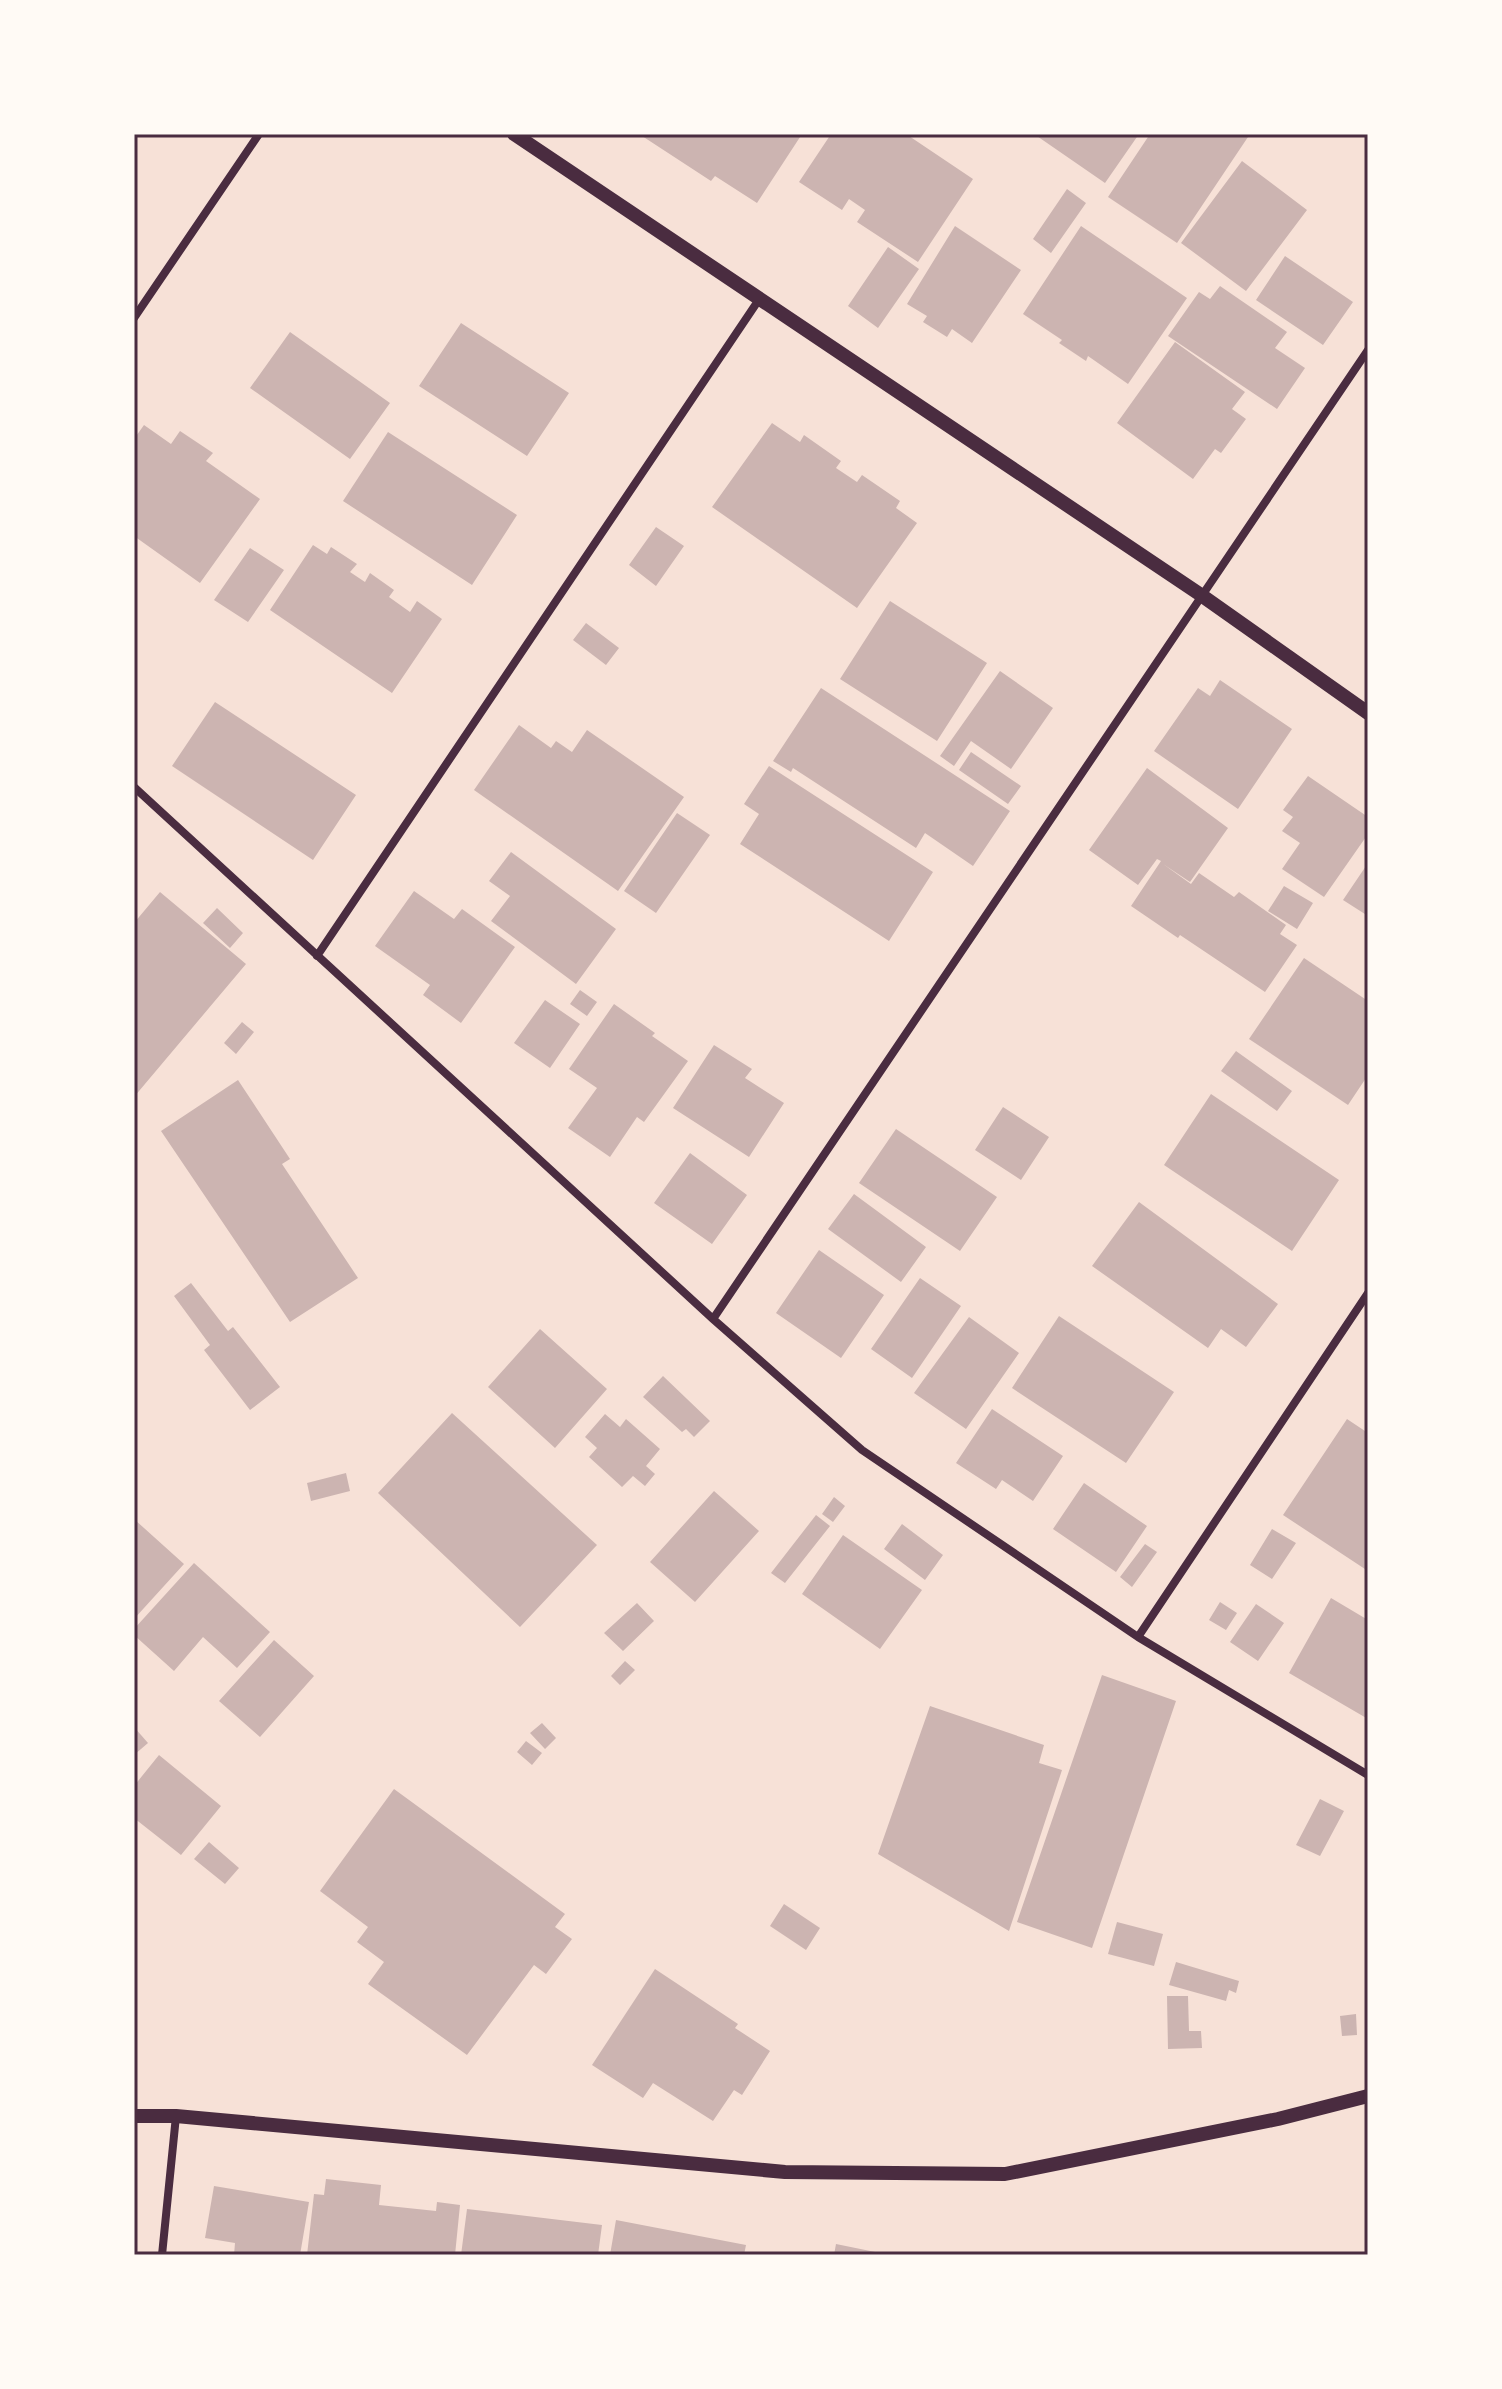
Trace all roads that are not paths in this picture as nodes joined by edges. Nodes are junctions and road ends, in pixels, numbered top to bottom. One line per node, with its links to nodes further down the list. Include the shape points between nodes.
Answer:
1 (259, 134): 4 (street)
2 (514, 134): 3 (street)
3 (760, 298): 6 (street); 9 (street)
4 (134, 318)
5 (1368, 350): 6 (street)
6 (1201, 595): 7 (street); 11 (street)
7 (1368, 713)
8 (134, 787): 9 (street)
9 (317, 956): 11 (street)
10 (1368, 1293): 12 (street)
11 (713, 1319): 12 (street, via 862,1450)
12 (1138, 1637): 13 (street)
13 (1368, 1775)
14 (1368, 2096): 16 (street, via 1005,2174 785,2172)
15 (134, 2116): 16 (street)
16 (176, 2116): 17 (street)
17 (162, 2255)

